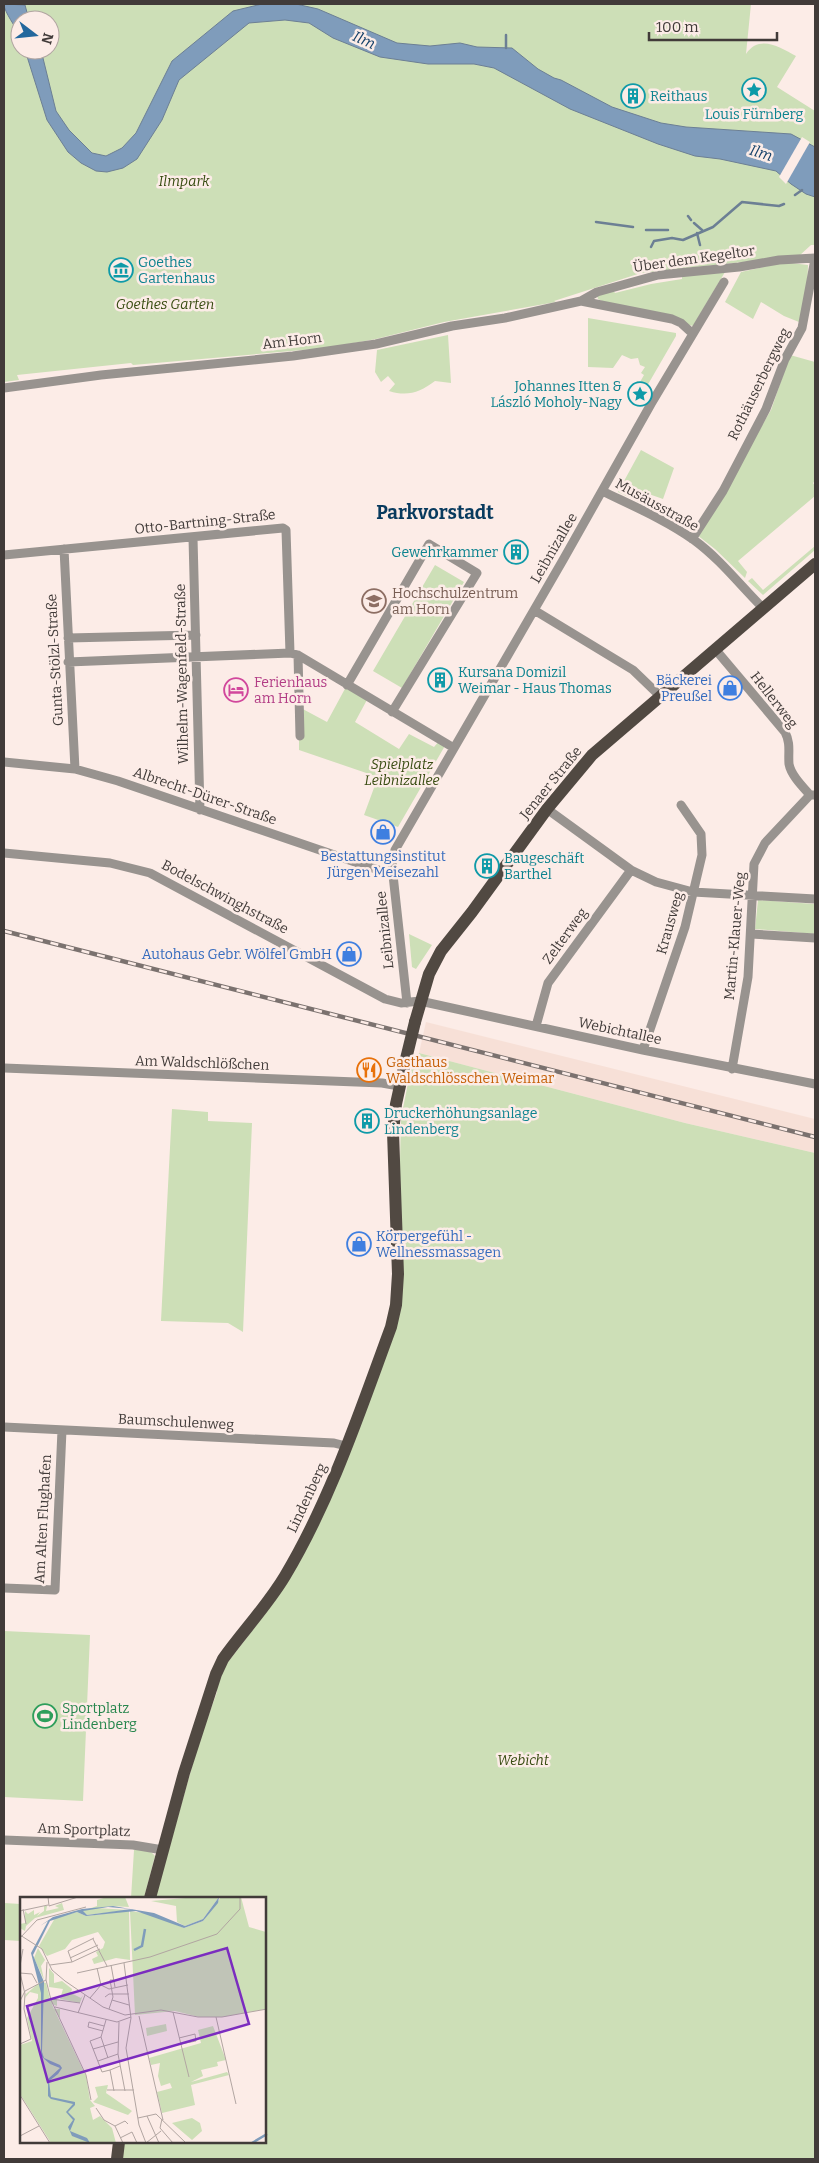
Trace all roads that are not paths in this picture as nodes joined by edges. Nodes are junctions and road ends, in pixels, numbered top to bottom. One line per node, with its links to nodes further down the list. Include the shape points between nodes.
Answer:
1 (815, 258): 3 (street, Über dem Kegeltor, via 658,275 597,292); 8 (street, Rothäuserbergweg, via 802,328 785,358 766,409 723,491)
2 (724, 282): 4 (street, Leibnizallee)
3 (581, 301): 4 (street, via 672,320); 5 (street, Am Horn, via 376,344)
4 (693, 334): 6 (street, Leibnizallee)
5 (4, 388)
6 (602, 490): 8 (street, Musäusstraße); 13 (street, Leibnizallee)
7 (193, 538): 9 (street, Otto-Bartning-Straße); 14 (street, Wilhelm-Wagenfeld-Straße); 17 (street, Otto-Bartning-Straße, via 273,528 286,530)
8 (692, 539): 12 (street, Musäusstraße, via 726,568)
9 (64, 549): 10 (street, Otto-Bartning-Straße); 15 (street, Gunta-Stölzl-Straße)
10 (4, 555)
11 (815, 564): 12 (main road, Jenaer Straße)
12 (762, 607): 16 (main road, Jenaer Straße)
13 (534, 610): 21 (street, via 633,670); 24 (street, Leibnizallee)
14 (196, 635): 15 (street); 18 (street, Wilhelm-Wagenfeld-Straße)
15 (68, 638): 19 (street, Gunta-Stölzl-Straße)
16 (715, 649): 21 (main road, Jenaer Straße); 27 (street, Hellerweg, via 785,732 790,744 792,772)
17 (294, 654): 18 (street); 20 (street); 23 (street)
18 (196, 656): 19 (street); 30 (street, Wilhelm-Wagenfeld-Straße)
19 (68, 662): 26 (street, Gunta-Stölzl-Straße)
20 (347, 685): 22 (street); 22 (street, via 429,544 477,573)
21 (660, 696): 29 (main road, Jenaer Straße, via 592,755)
22 (392, 712): 24 (street)
23 (300, 736)
24 (454, 748): 33 (street, Leibnizallee, via 395,850)
25 (4, 762): 26 (street, Albrecht-Dürer-Straße)
26 (75, 769): 30 (street, Albrecht-Dürer-Straße)
27 (812, 795): 35 (street, Martin-Klauer-Weg, via 761,849 754,864)
28 (681, 805): 34 (street, Krausweg, via 698,828 702,841)
29 (547, 809): 32 (street); 39 (main road, Jenaer Straße, via 441,951)
30 (200, 810): 33 (street, Albrecht-Dürer-Straße)
31 (4, 854): 40 (street, Bodelschwinghstraße, via 110,863 150,873 379,997)
32 (631, 870): 34 (street, via 656,882); 41 (street, Zelterweg, via 548,983)
33 (393, 875): 40 (street, Leibnizallee)
34 (693, 892): 35 (street); 42 (street, Krausweg, via 685,927)
35 (753, 896): 36 (street); 37 (street, Martin-Klauer-Weg)
36 (815, 899)
37 (751, 934): 38 (street); 44 (street, Martin-Klauer-Weg, via 748,977)
38 (815, 938)
39 (420, 1001): 40 (street, Bodelschwinghstraße); 41 (street, Webichtallee); 46 (main road, Jenaer Straße, bridge)
40 (407, 1003)
41 (536, 1026): 42 (street, Webichtallee)
42 (643, 1050): 44 (street, Webichtallee)
43 (4, 1068): 46 (street, Am Waldschlößchen)
44 (732, 1069): 45 (street, Webichtallee)
45 (815, 1084)
46 (399, 1086): 49 (main road, Lindenberg, via 393,1132 398,1274 396,1305 391,1327)
47 (4, 1427): 48 (street, Baumschulenweg)
48 (62, 1430): 49 (street, Baumschulenweg); 50 (street, Am Alten Flughafen, via 55,1590)
49 (346, 1446): 52 (main road, Lindenberg, via 284,1576 223,1659 216,1674)
50 (4, 1588)
51 (4, 1840): 52 (street, Am Sportplatz, via 140,1846)
52 (163, 1850): 53 (main road, Lindenberg)
53 (150, 1897)
54 (119, 2143): 55 (main road)
55 (117, 2159)

